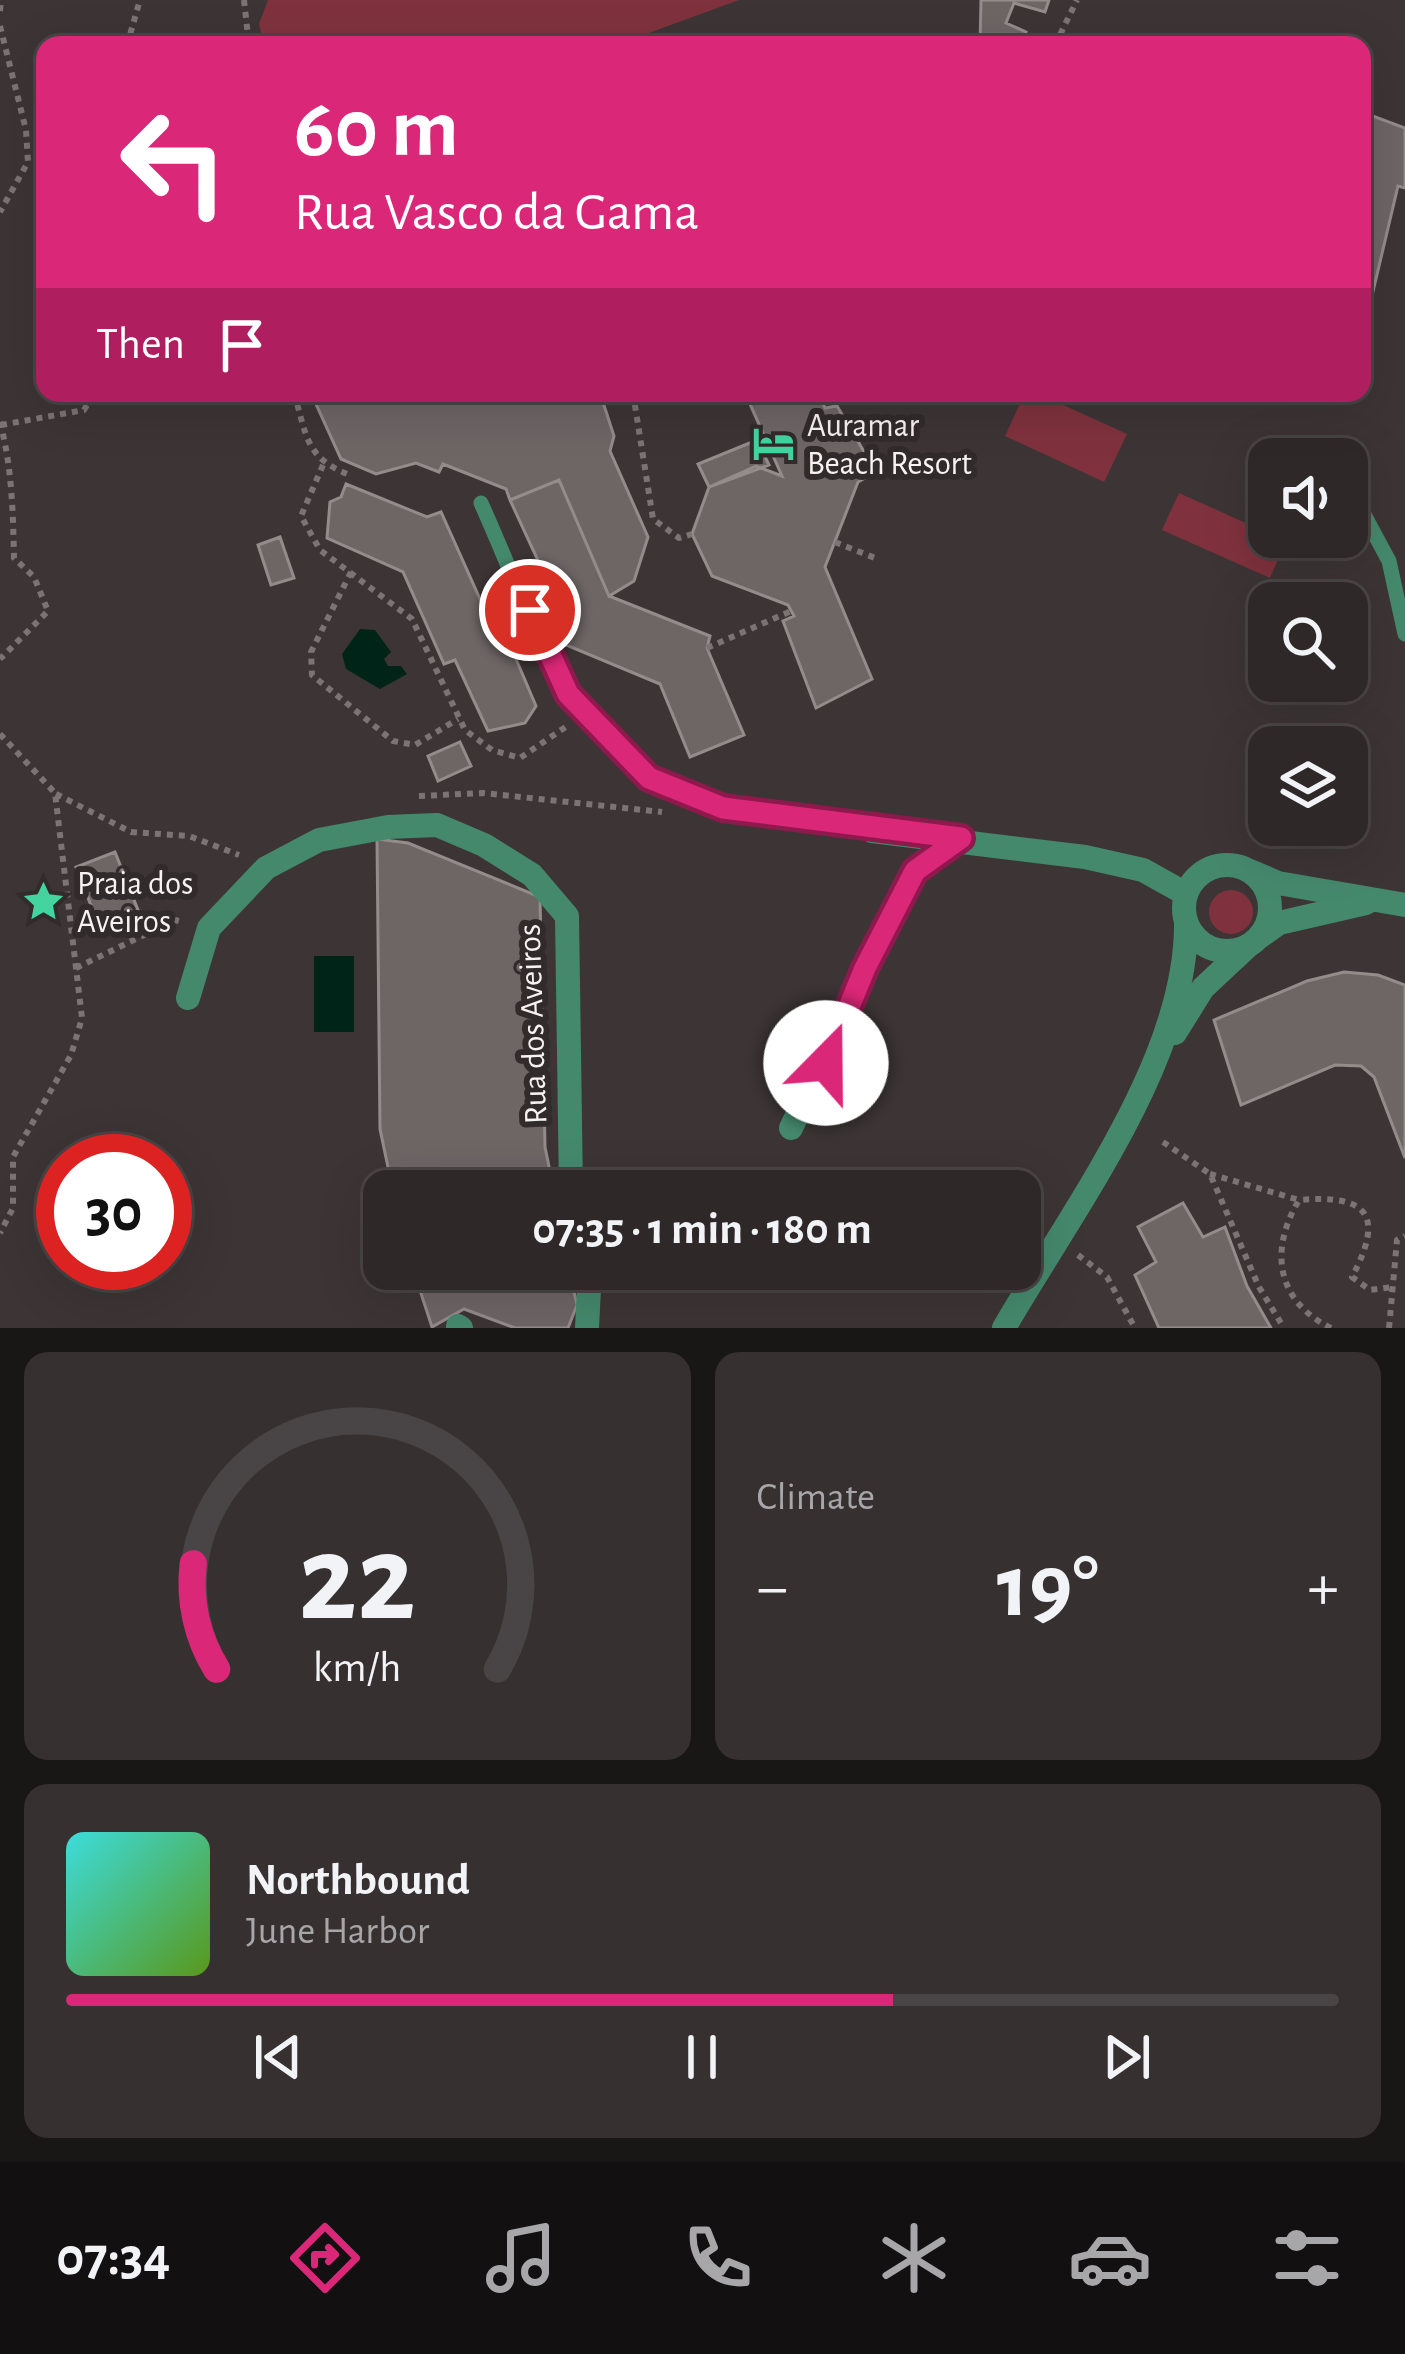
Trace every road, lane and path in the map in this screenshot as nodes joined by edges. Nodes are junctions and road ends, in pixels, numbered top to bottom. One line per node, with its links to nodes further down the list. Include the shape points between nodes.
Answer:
1 (1, 0): 5 (path)
2 (140, 0): 7 (path)
3 (244, 0): 8 (path)
4 (1077, 0): 9 (path)
5 (0, 11)
6 (0, 26): 10 (path, via 28,163)
7 (130, 36)
8 (248, 36)
9 (1059, 36)
10 (0, 212)
11 (89, 402): 14 (path, via 84,410)
12 (297, 402): 15 (path)
13 (633, 402): 21 (path, via 652,519 679,538)
14 (0, 423): 20 (path)
15 (323, 465): 16 (path); 24 (path, via 301,516 320,550)
16 (350, 475)
17 (481, 503): 35 (lane, via 568,694 649,778 723,808)
18 (0, 521): 20 (path)
19 (1368, 522): 26 (lane, via 1389,561)
20 (13, 523): 28 (path, via 14,558 34,577 48,610)
21 (692, 534)
22 (835, 542): 23 (path)
23 (875, 558)
24 (351, 572): 29 (path, via 412,619); 29 (path, via 311,652 312,675 394,741 415,745)
25 (791, 610): 27 (path)
26 (1405, 634)
27 (706, 648)
28 (0, 659)
29 (459, 718): 30 (path, via 492,750 520,758)
30 (565, 728)
31 (0, 734): 32 (path)
32 (55, 793): 37 (path, via 131,832 189,836 232,857 256,849); 44 (path)
33 (414, 796): 34 (path, via 483,793)
34 (677, 814)
35 (872, 831): 36 (street)
36 (961, 838): 39 (street, via 1143,870); 47 (street, via 915,871)
37 (266, 868): 42 (street, Rua dos Aveiros); 49 (street, Rua dos Aveiros, via 319,840 437,825 532,875 567,916)
38 (1250, 872): 39 (street, via 1215,866); 40 (street); 43 (street, via 1269,900 1269,919)
39 (1186, 894): 41 (street)
40 (1392, 902): 43 (street, via 1279,923)
41 (1186, 921): 43 (street, via 1206,946 1233,952); 46 (street, via 1187,962)
42 (209, 928): 44 (path, via 175,920); 45 (street, Rua dos Aveiros)
43 (1253, 942): 46 (street, via 1203,988)
44 (76, 968): 52 (path, via 82,1018 71,1055 13,1156 14,1208)
45 (188, 998)
46 (1162, 1056): 54 (street)
47 (791, 1128)
48 (1163, 1142): 50 (path)
49 (571, 1170)
50 (1210, 1174): 51 (path); 60 (path)
51 (1298, 1200): 55 (path, via 1357,1205 1370,1217 1372,1237 1352,1277 1370,1290); 61 (path, via 1277,1258 1287,1291)
52 (0, 1233)
53 (1405, 1236): 55 (path, via 1397,1240)
54 (1056, 1238): 58 (street); 59 (path, via 1107,1277)
55 (1393, 1287): 62 (path)
56 (589, 1290): 57 (street)
57 (586, 1328)
58 (1004, 1328)
59 (1135, 1328)
60 (1284, 1328)
61 (1331, 1328)
62 (1389, 1328)

